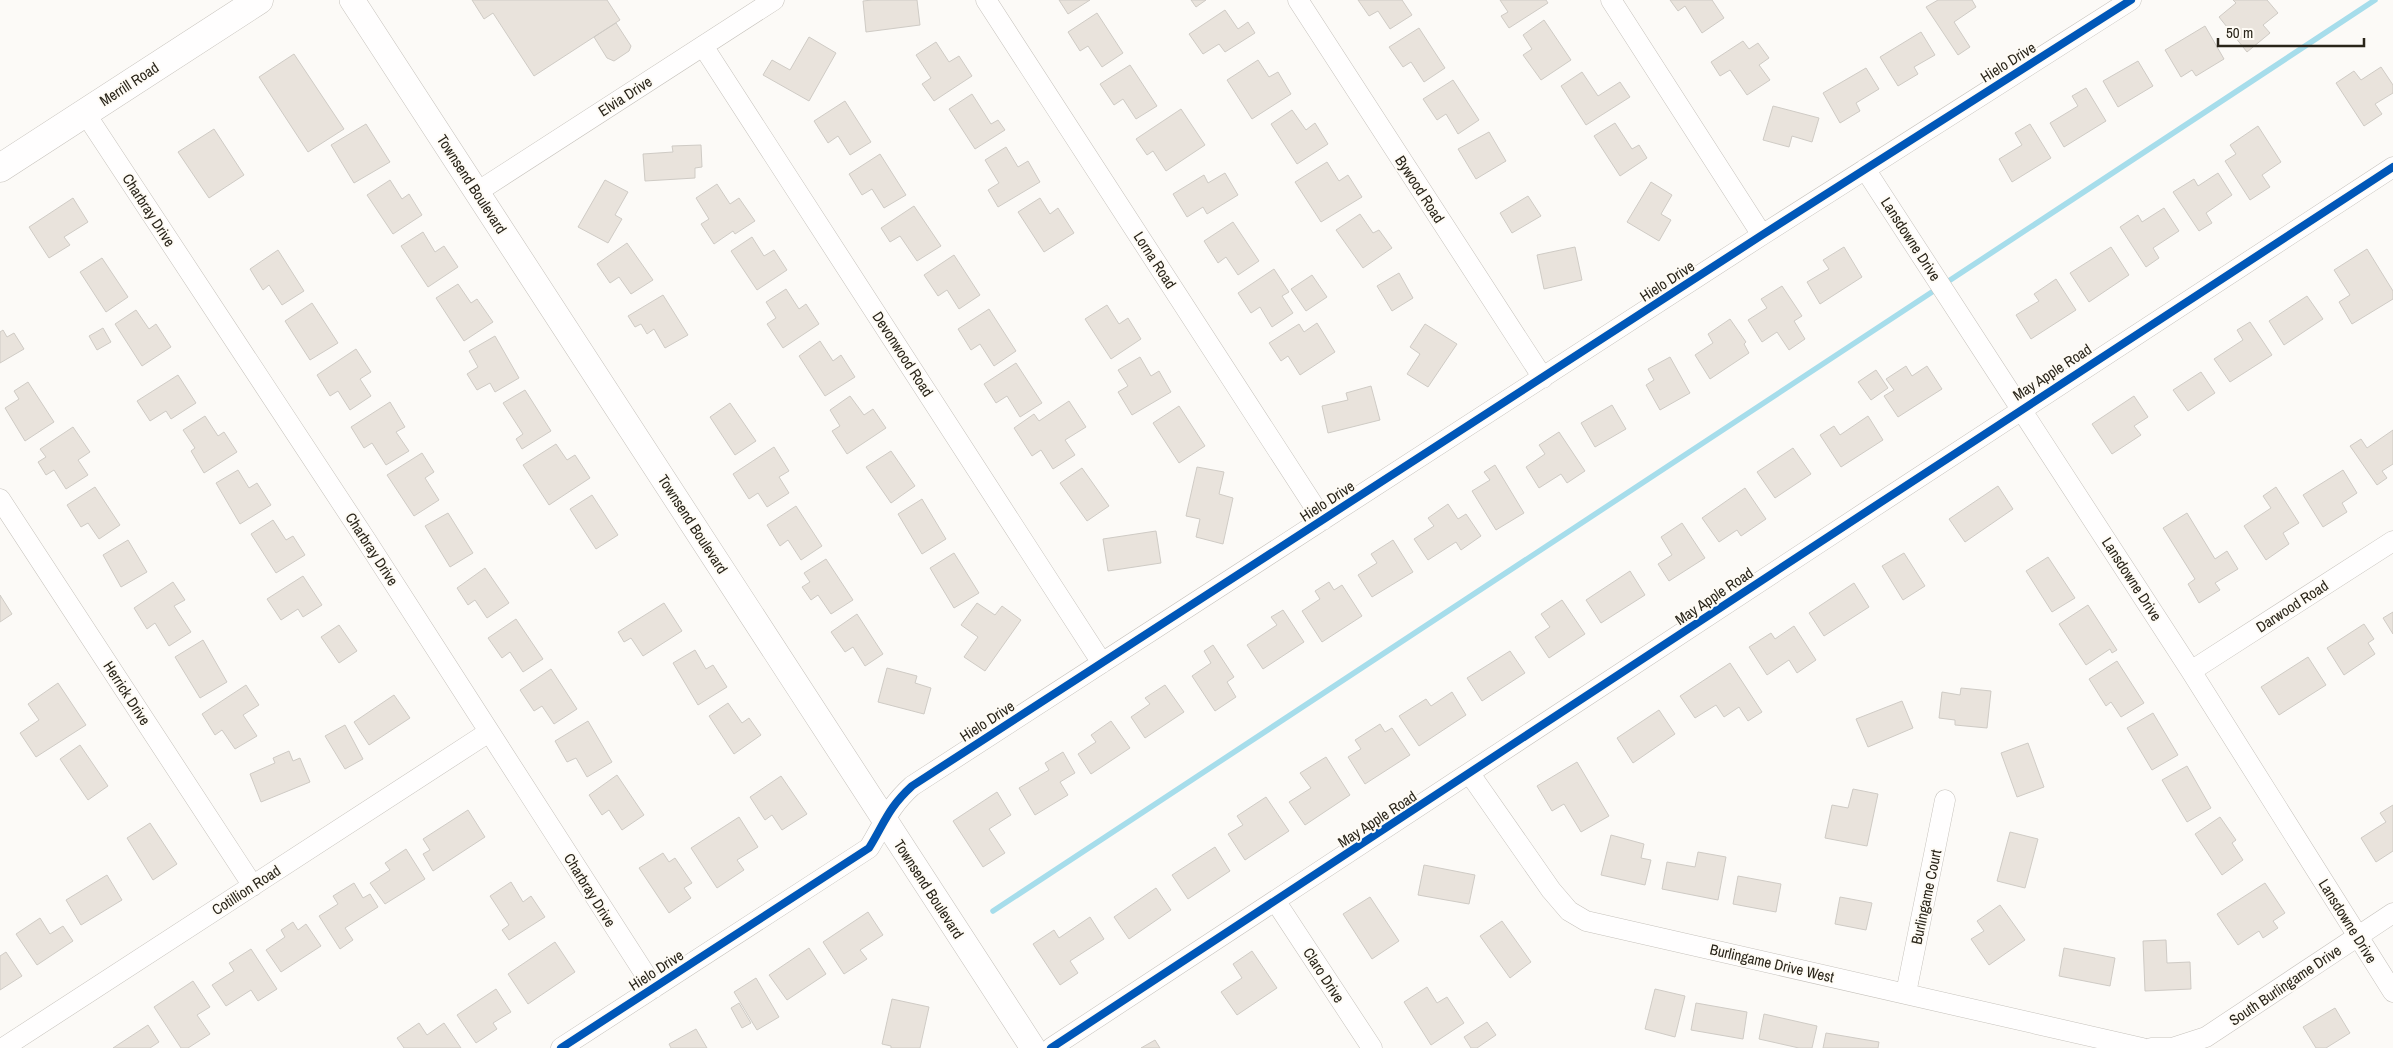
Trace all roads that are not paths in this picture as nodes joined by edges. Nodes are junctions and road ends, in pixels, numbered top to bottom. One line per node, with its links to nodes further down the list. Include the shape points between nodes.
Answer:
1 (259, 0): 9 (main road, Merrill Road)
2 (352, 0): 13 (street, Townsend Boulevard)
3 (774, 0): 8 (street, Elvia Drive)
4 (986, 0): 18 (street, Lorna Road)
5 (1298, 0): 15 (street, Bywood Road)
6 (1610, 0): 14 (street)
7 (2131, 0): 11 (street, Hielo Drive)
8 (703, 46): 13 (street, Elvia Drive); 20 (street, Devonwood Road)
9 (85, 113): 10 (main road, Merrill Road); 22 (street, Charbray Drive)
10 (0, 168)
11 (1865, 169): 14 (street, Hielo Drive); 16 (street, Lansdowne Drive)
12 (2390, 176): 16 (street, May Apple Road)
13 (477, 192): 25 (street, Townsend Boulevard)
14 (1762, 235): 15 (street, Hielo Drive)
15 (1543, 378): 18 (street, Hielo Drive)
16 (2022, 408): 21 (street, Lansdowne Drive); 23 (street, May Apple Road)
17 (0, 500): 26 (street, Herrick Drive)
18 (1323, 520): 20 (street, Hielo Drive)
19 (2393, 541): 21 (street, Darwood Road)
20 (1102, 663): 25 (street, Hielo Drive, via 912,786)
21 (2191, 671): 29 (street, Lansdowne Drive)
22 (489, 732): 26 (street, Cotillion Road); 30 (street, Charbray Drive)
23 (1470, 774): 27 (street, May Apple Road); 32 (street, Burlingame Drive West, via 1551,890 1569,911 1586,921)
24 (1945, 800): 32 (street, Burlingame Court)
25 (884, 819): 30 (street, Hielo Drive, via 869,848); 35 (street, Townsend Boulevard)
26 (253, 886): 33 (street, Cotillion Road)
27 (1276, 902): 36 (street, May Apple Road); 37 (street, Claro Drive)
28 (2393, 913): 29 (street, South Burlingame Drive)
29 (2357, 936): 31 (street, Lansdowne Drive); 40 (street, South Burlingame Drive, via 2206,1037)
30 (654, 988): 34 (street, Hielo Drive)
31 (2393, 992)
32 (1906, 993): 38 (street, Burlingame Drive West)
33 (3, 1048)
34 (561, 1048)
35 (1032, 1048)
36 (1051, 1048)
37 (1372, 1048)
38 (2142, 1048)
39 (2151, 1048): 40 (street)
40 (2172, 1048)

